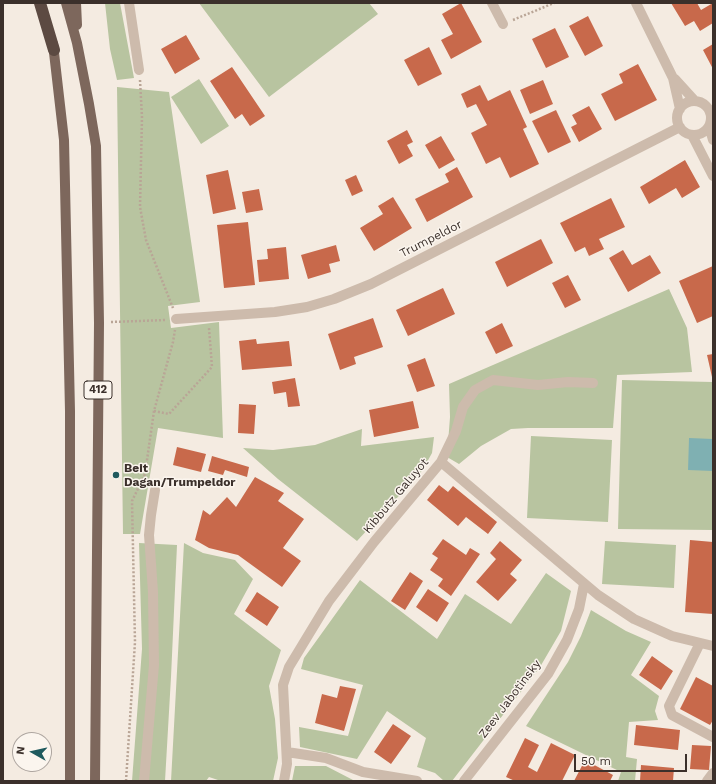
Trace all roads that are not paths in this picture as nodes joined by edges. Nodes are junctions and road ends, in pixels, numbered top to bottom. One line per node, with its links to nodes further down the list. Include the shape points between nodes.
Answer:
1 (41, 3): 9 (highway)
2 (66, 3): 8 (main road, 412)
3 (76, 3): 8 (main road)
4 (129, 3): 10 (street)
5 (492, 3): 7 (street)
6 (636, 3): 11 (street)
7 (503, 24)
8 (77, 43): 30 (main road, 412, via 96,146 99,323)
9 (54, 50): 29 (main road, 412, via 65,156 70,412)
10 (139, 70)
11 (673, 78): 12 (street); 13 (street)
12 (704, 103): 13 (street, via 686,103); 14 (street)
13 (680, 109): 15 (street)
14 (711, 120): 16 (street, via 703,132); 17 (street)
15 (680, 127): 16 (street); 19 (street, Trumpeldor, via 371,284 334,299 307,307 275,312)
16 (692, 135): 18 (street)
17 (713, 140)
18 (713, 176)
19 (176, 319)
20 (593, 383): 21 (street, via 568,382 538,386 493,380 475,390 464,407)
21 (441, 462): 23 (street, Kibbutz Galuyot); 27 (street, Kibbutz Galuyot, via 329,601 289,667 282,685)
22 (155, 490): 31 (street, via 149,535 154,665)
23 (584, 584): 24 (street, Kibbutz Galuyot, via 634,619 672,636); 34 (street, Zeev Jabotinsky, via 577,615 567,640 548,674)
24 (700, 642): 25 (street, Kibbutz Galuyot); 26 (street, via 669,706 672,715)
25 (713, 646)
26 (713, 736)
27 (286, 752): 32 (street, Kibbutz Galuyot); 33 (street, via 326,758 362,772)
28 (713, 773): 35 (street)
29 (70, 781)
30 (95, 781)
31 (144, 781)
32 (284, 781)
33 (417, 781)
34 (464, 781)
35 (707, 781)

